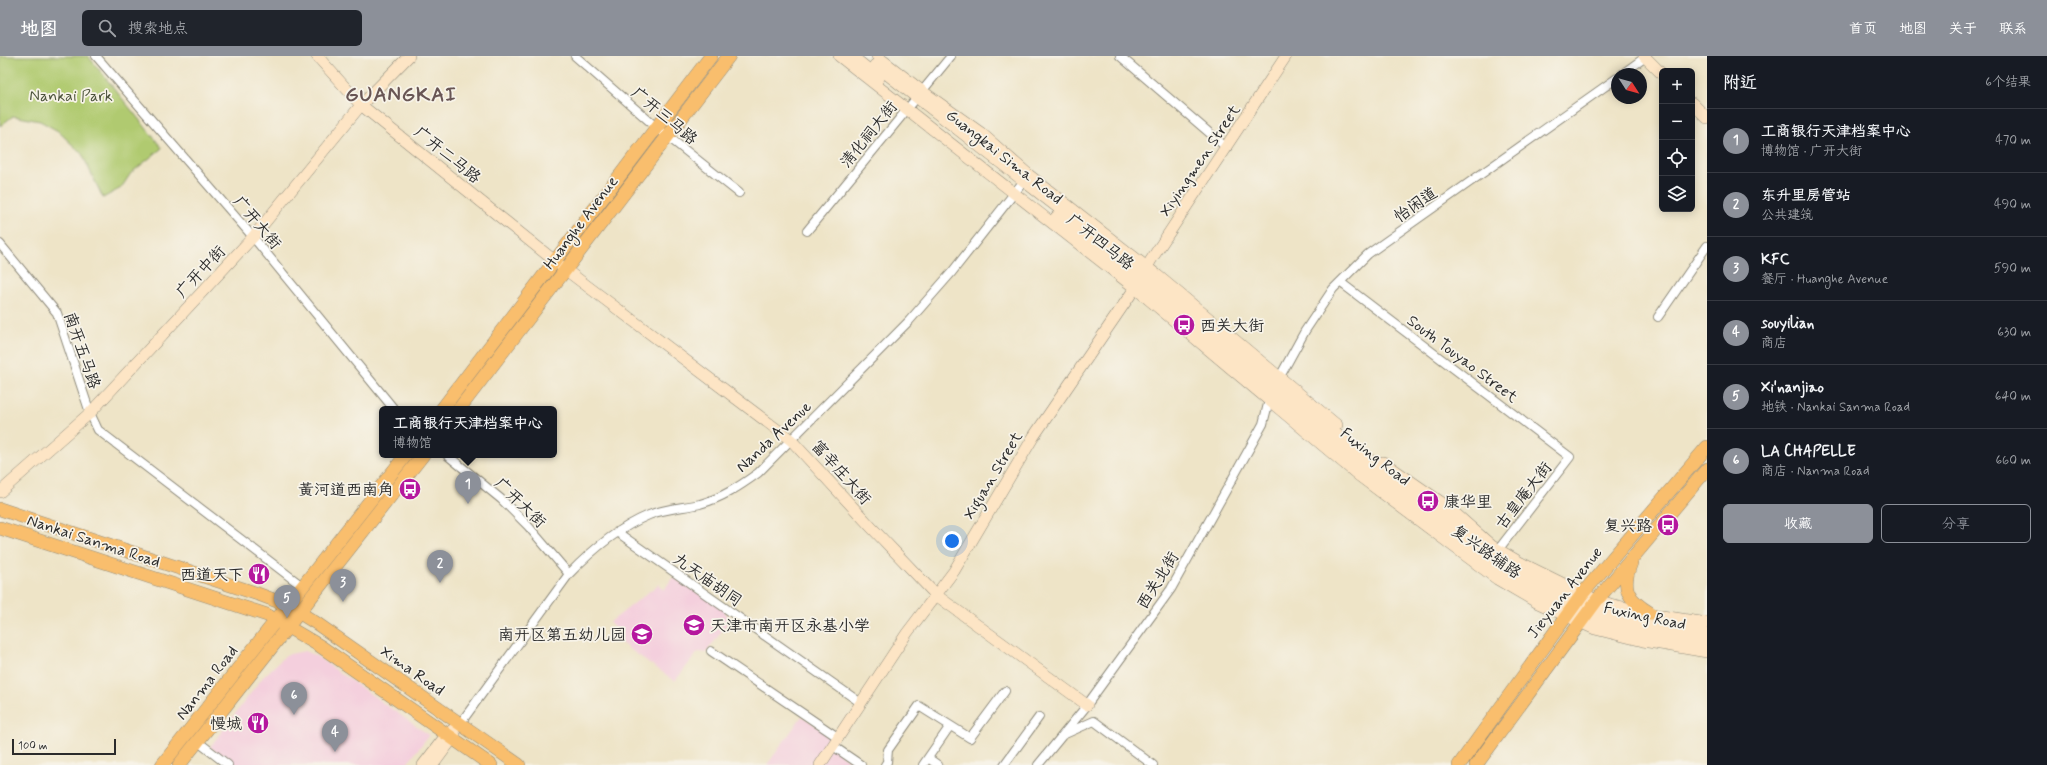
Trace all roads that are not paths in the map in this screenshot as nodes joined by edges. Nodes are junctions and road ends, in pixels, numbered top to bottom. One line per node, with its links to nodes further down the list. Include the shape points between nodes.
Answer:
1 (96, 56): 28 (street, 广开大街)
2 (317, 56): 20 (street, 广开二马路)
3 (409, 56): 20 (street, 广开中街)
4 (575, 56): 22 (street, 广开三马路)
5 (711, 56): 22 (main road, Huanghe Avenue)
6 (729, 56): 23 (main road, Huanghe Avenue)
7 (839, 56): 18 (street)
8 (852, 56): 18 (street, Guangkai Sima Road)
9 (864, 56): 18 (street, Guangkai Sima Road)
10 (877, 56): 18 (street)
11 (951, 56): 18 (street, 清化祠大街)
12 (1120, 56): 24 (street)
13 (1286, 56): 24 (street, Xiyingmen Street)
14 (1645, 56): 15 (street); 16 (street)
15 (1630, 68)
16 (1659, 71)
17 (1611, 82): 34 (street, 怡闲道, via 1368,254)
18 (914, 100): 25 (street, Guangkai Sima Road); 25 (street, via 981,133); 27 (street, 清化祠大街)
19 (1693, 104): 21 (street)
20 (361, 105): 28 (street, 广开中街); 31 (street, 广开二马路)
21 (1707, 118)
22 (656, 127): 23 (street, 广开三马路); 31 (main road, Huanghe Avenue)
23 (667, 136): 26 (street, 广开三马路); 32 (main road, Huanghe Avenue)
24 (1227, 148): 33 (street, Xiyingmen Street)
25 (1021, 184): 33 (street, Guangkai Sima Road); 33 (street); 41 (street, Nanda Avenue, via 952,272 909,321)
26 (739, 193)
27 (808, 232)
28 (253, 237): 37 (street, 广开大街); 40 (street, 广开中街)
29 (0, 244): 40 (street, 南开五马路, via 57,313)
30 (1707, 246): 35 (street)
31 (554, 260): 32 (street, 广开二马路); 38 (main road, Huanghe Avenue)
32 (566, 270): 39 (main road, Huanghe Avenue); 41 (street, 富辛庄大街)
33 (1141, 278): 36 (street, 复兴路辅路); 36 (street, Fuxing Road); 36 (street, 复兴路辅路, via 1212,355); 58 (street, Xiguan Street, via 1038,430 954,571)
34 (1340, 282): 36 (street, 怡闲道, via 1305,332); 43 (street, South Touyao Street)
35 (1658, 317)
36 (1274, 389): 52 (street, 复兴路辅路, via 1448,507); 54 (street, Fuxing Road, via 1346,454); 56 (street, 复兴路辅路, via 1358,475); 60 (street, Fuxing Road, via 1492,555); 73 (street, 西关北街, via 1263,424 1171,589)
37 (392, 406)
38 (444, 406)
39 (461, 406)
40 (90, 413): 48 (street, 广开中街); 57 (street, 南开五马路, via 98,430)
41 (791, 440): 51 (street, Nanda Avenue, via 758,473 718,498 648,515); 58 (street, 富辛庄大街)
42 (1707, 447): 60 (main road, Jieyuan Avenue)
43 (1570, 457): 52 (street, 古皇庵大街)
44 (404, 458): 57 (main road)
45 (422, 458): 62 (main road)
46 (451, 458): 55 (street, 广开大街, via 501,499)
47 (1707, 469): 53 (main road, Jieyuan Avenue)
48 (0, 492)
49 (0, 509): 59 (main road, Nankai Sanma Road)
50 (0, 528): 64 (main road, Nankai Sanma Road, via 236,604)
51 (617, 532): 55 (street, Nanda Avenue, via 599,544); 72 (street, 九天庙胡同)
52 (1498, 550): 60 (street, 复兴路辅路)
53 (1637, 552): 61 (main road, Jieyuan Avenue); 63 (main road, via 1627,575 1626,590 1635,603)
54 (1481, 557): 56 (street); 60 (street, Fuxing Road, via 1544,596)
55 (569, 574): 75 (street, Nanda Avenue)
56 (1496, 579): 60 (street, 复兴路辅路)
57 (302, 586): 59 (main road)
58 (936, 594): 72 (street, Xiguan Street); 73 (street, 富辛庄大街)
59 (287, 605): 62 (main road, Xima Road); 64 (main road)
60 (1573, 605): 61 (street, Fuxing Road); 61 (street, 复兴路辅路); 97 (main road, Jieyuan Avenue)
61 (1588, 612): 63 (street, 复兴路辅路); 67 (street, Fuxing Road); 68 (street, Fuxing Road, via 1610,626); 70 (street, 复兴路辅路, via 1610,634); 98 (main road, Jieyuan Avenue)
62 (300, 613): 66 (main road, Nanma Road); 75 (main road, Xima Road)
63 (1650, 613): 65 (street, 复兴路辅路)
64 (276, 620): 66 (main road, Nankai Sanma Road); 82 (main road, Nanma Road)
65 (1707, 623)
66 (289, 627): 77 (main road, Xima Road); 79 (main road, Nanma Road)
67 (1707, 634)
68 (1707, 643)
69 (711, 651): 80 (street)
70 (1707, 652)
71 (1005, 691): 76 (street, via 970,738)
72 (861, 703): 80 (street, Xiguan Street)
73 (1086, 706): 78 (street, 西关北街)
74 (1039, 717): 94 (street)
75 (460, 724): 77 (street); 88 (main road, Xima Road)
76 (950, 726): 81 (street); 91 (street, via 919,706 888,750)
77 (450, 736): 85 (street); 86 (street); 87 (main road, Xima Road)
78 (1063, 736): 95 (street, 西关北街); 96 (street, via 1094,721)
79 (198, 741): 83 (main road, Nanma Road); 84 (street)
80 (836, 742): 89 (street, Xiguan Street); 90 (street)
81 (928, 758): 92 (street); 93 (street)
82 (162, 765)
83 (179, 765)
84 (228, 765)
85 (423, 765)
86 (433, 765)
87 (492, 765)
88 (519, 765)
89 (820, 765)
90 (861, 765)
91 (885, 765)
92 (923, 765)
93 (938, 765)
94 (1004, 765)
95 (1038, 765)
96 (1153, 765)
97 (1459, 765)
98 (1476, 765)

